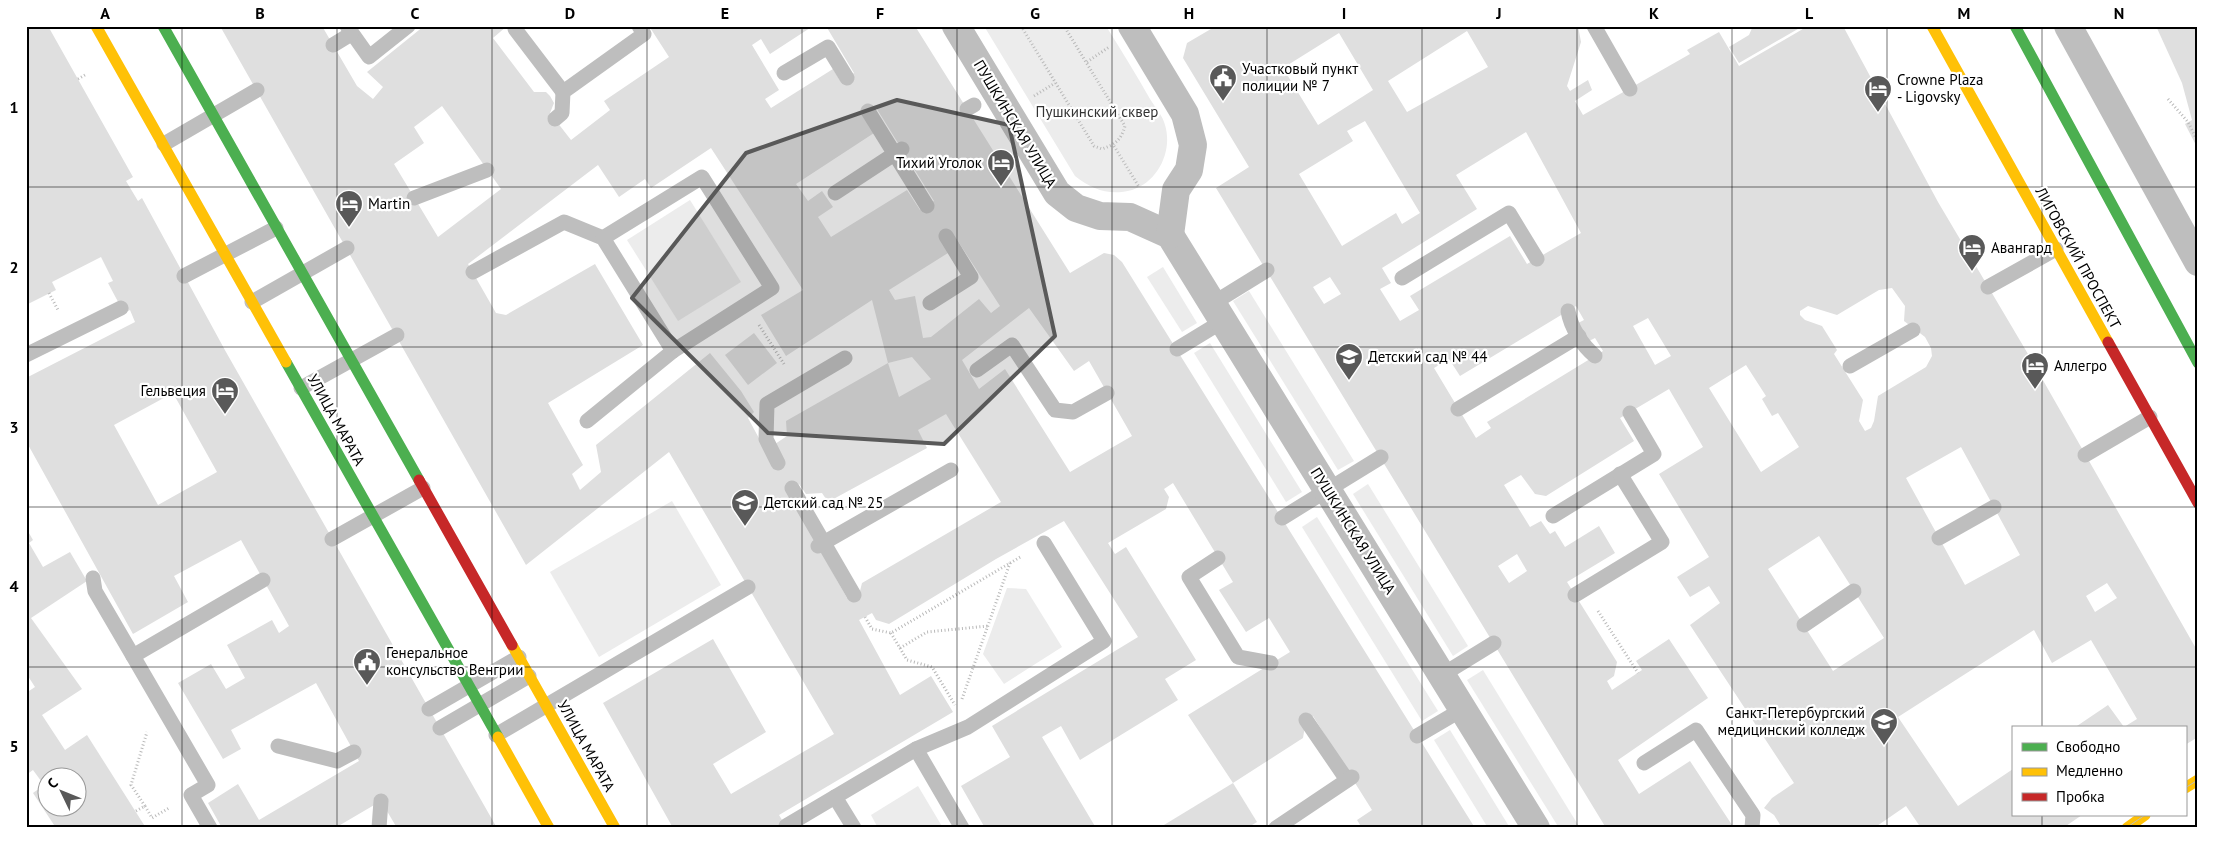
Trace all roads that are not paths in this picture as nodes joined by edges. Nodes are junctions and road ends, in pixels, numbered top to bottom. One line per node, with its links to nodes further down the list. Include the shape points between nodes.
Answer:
1 (96, 26): 22 (street, УЛИЦА МАРАТА)
2 (163, 26): 20 (street, УЛИЦА МАРАТА)
3 (408, 26): 11 (lane, via 369,57)
4 (639, 26): 18 (lane, via 644,34)
5 (956, 26): 29 (street, ПУШКИНСКАЯ УЛИЦА, via 1057,192 1076,208 1100,216)
6 (1932, 26): 35 (street, ЛИГОВСКИЙ ПРОСПЕКТ)
7 (2015, 26): 59 (street)
8 (2068, 26): 38 (street)
9 (1597, 27): 16 (lane)
10 (515, 28): 18 (lane)
11 (349, 30): 13 (lane)
12 (1130, 31): 25 (street, via 1185,114 1193,145 1189,170)
13 (333, 45)
14 (784, 74): 15 (lane, via 828,47)
15 (847, 78)
16 (1630, 89)
17 (256, 90): 20 (lane)
18 (562, 92): 21 (lane, via 562,113)
19 (868, 110): 23 (lane)
20 (214, 115): 22 (lane); 30 (street, УЛИЦА МАРАТА)
21 (555, 119)
22 (164, 144): 36 (street, УЛИЦА МАРАТА)
23 (898, 152): 26 (lane); 28 (lane)
24 (487, 170): 27 (lane)
25 (1176, 190): 29 (street); 31 (street)
26 (835, 193)
27 (414, 198)
28 (927, 206)
29 (1130, 217): 31 (street, ПУШКИНСКАЯ УЛИЦА)
30 (276, 228): 36 (lane); 41 (street, УЛИЦА МАРАТА)
31 (1170, 235): 49 (street, ПУШКИНСКАЯ УЛИЦА)
32 (946, 236): 46 (lane, via 971,277)
33 (603, 238): 40 (lane, via 564,222); 54 (lane); 54 (lane, via 702,177 772,288)
34 (347, 248): 41 (lane)
35 (2056, 249): 44 (lane); 66 (street, ЛИГОВСКИЙ ПРОСПЕКТ)
36 (226, 255): 42 (lane); 45 (street, УЛИЦА МАРАТА)
37 (1537, 259): 43 (lane, via 1509,213)
38 (2198, 262)
39 (1267, 270): 49 (lane)
40 (473, 272)
41 (302, 273): 45 (lane); 58 (street, УЛИЦА МАРАТА)
42 (184, 276)
43 (1402, 278)
44 (1988, 287)
45 (252, 302): 62 (street, УЛИЦА МАРАТА)
46 (930, 303)
47 (121, 308): 55 (lane)
48 (1568, 311): 52 (lane)
49 (1217, 312): 53 (lane); 75 (street, ПУШКИНСКАЯ УЛИЦА)
50 (1913, 330): 60 (lane)
51 (396, 335): 58 (lane)
52 (1579, 336): 56 (lane); 64 (lane)
53 (1177, 349)
54 (673, 351): 67 (lane)
55 (26, 355)
56 (1595, 356)
57 (845, 358): 70 (lane, via 767,404 766,439)
58 (351, 360): 62 (lane); 73 (street, УЛИЦА МАРАТА)
59 (2198, 363)
60 (1850, 366)
61 (977, 370): 63 (lane, via 1012,346 1055,410 1073,412)
62 (301, 388): 78 (street, УЛИЦА МАРАТА)
63 (1107, 393)
64 (1458, 409)
65 (1630, 413): 72 (lane, via 1654,454)
66 (2150, 417): 68 (lane); 76 (street, ЛИГОВСКИЙ ПРОСПЕКТ)
67 (587, 421)
68 (2085, 455)
69 (1381, 457): 75 (lane)
70 (778, 463)
71 (951, 470): 84 (lane)
72 (1620, 474): 79 (lane); 90 (lane, via 1662,542)
73 (423, 488): 78 (lane); 95 (street, УЛИЦА МАРАТА)
74 (792, 488): 84 (lane)
75 (1328, 490): 80 (lane); 97 (street, ПУШКИНСКАЯ УЛИЦА)
76 (2198, 503)
77 (1994, 507): 81 (lane)
78 (372, 516): 82 (lane); 99 (street, УЛИЦА МАРАТА)
79 (1553, 516)
80 (1282, 518)
81 (1939, 538)
82 (332, 539)
83 (1044, 543): 109 (lane, via 1104,641 968,727)
84 (821, 545): 91 (lane)
85 (1218, 558): 96 (lane, via 1189,577 1238,656)
86 (93, 578): 94 (lane, via 95,591)
87 (263, 580): 94 (lane)
88 (748, 587): 101 (lane)
89 (1854, 591): 92 (lane)
90 (1580, 592)
91 (854, 595)
92 (1804, 625)
93 (1494, 643): 97 (lane)
94 (133, 656): 118 (lane, via 208,785 191,795)
95 (519, 657): 98 (street, УЛИЦА МАРАТА); 99 (lane)
96 (1271, 663)
97 (1442, 675): 103 (street, ПУШКИНСКАЯ УЛИЦА)
98 (529, 676): 100 (lane); 101 (street, УЛИЦА МАРАТА)
99 (468, 686): 100 (street, УЛИЦА МАРАТА); 102 (lane)
100 (479, 705): 105 (lane); 106 (street, УЛИЦА МАРАТА)
101 (546, 706): 106 (lane); 121 (street, УЛИЦА МАРАТА)
102 (429, 709)
103 (1463, 709): 107 (lane); 125 (street, ПУШКИНСКАЯ УЛИЦА)
104 (1306, 720): 124 (lane, via 1350,779)
105 (440, 728)
106 (496, 735): 120 (street, УЛИЦА МАРАТА)
107 (1417, 736)
108 (278, 746): 110 (lane, via 336,761)
109 (916, 749): 114 (lane); 123 (lane)
110 (354, 752)
111 (1644, 763): 126 (lane, via 1696,730 1753,815)
112 (2198, 780): 113 (street)
113 (2186, 787)
114 (835, 797): 117 (lane); 122 (lane)
115 (381, 801): 119 (lane)
116 (2144, 816): 127 (street)
117 (786, 826)
118 (210, 828)
119 (379, 828)
120 (549, 828)
121 (615, 828)
122 (854, 828)
123 (962, 828)
124 (1276, 828)
125 (1536, 828)
126 (1752, 828)
127 (2127, 828)

